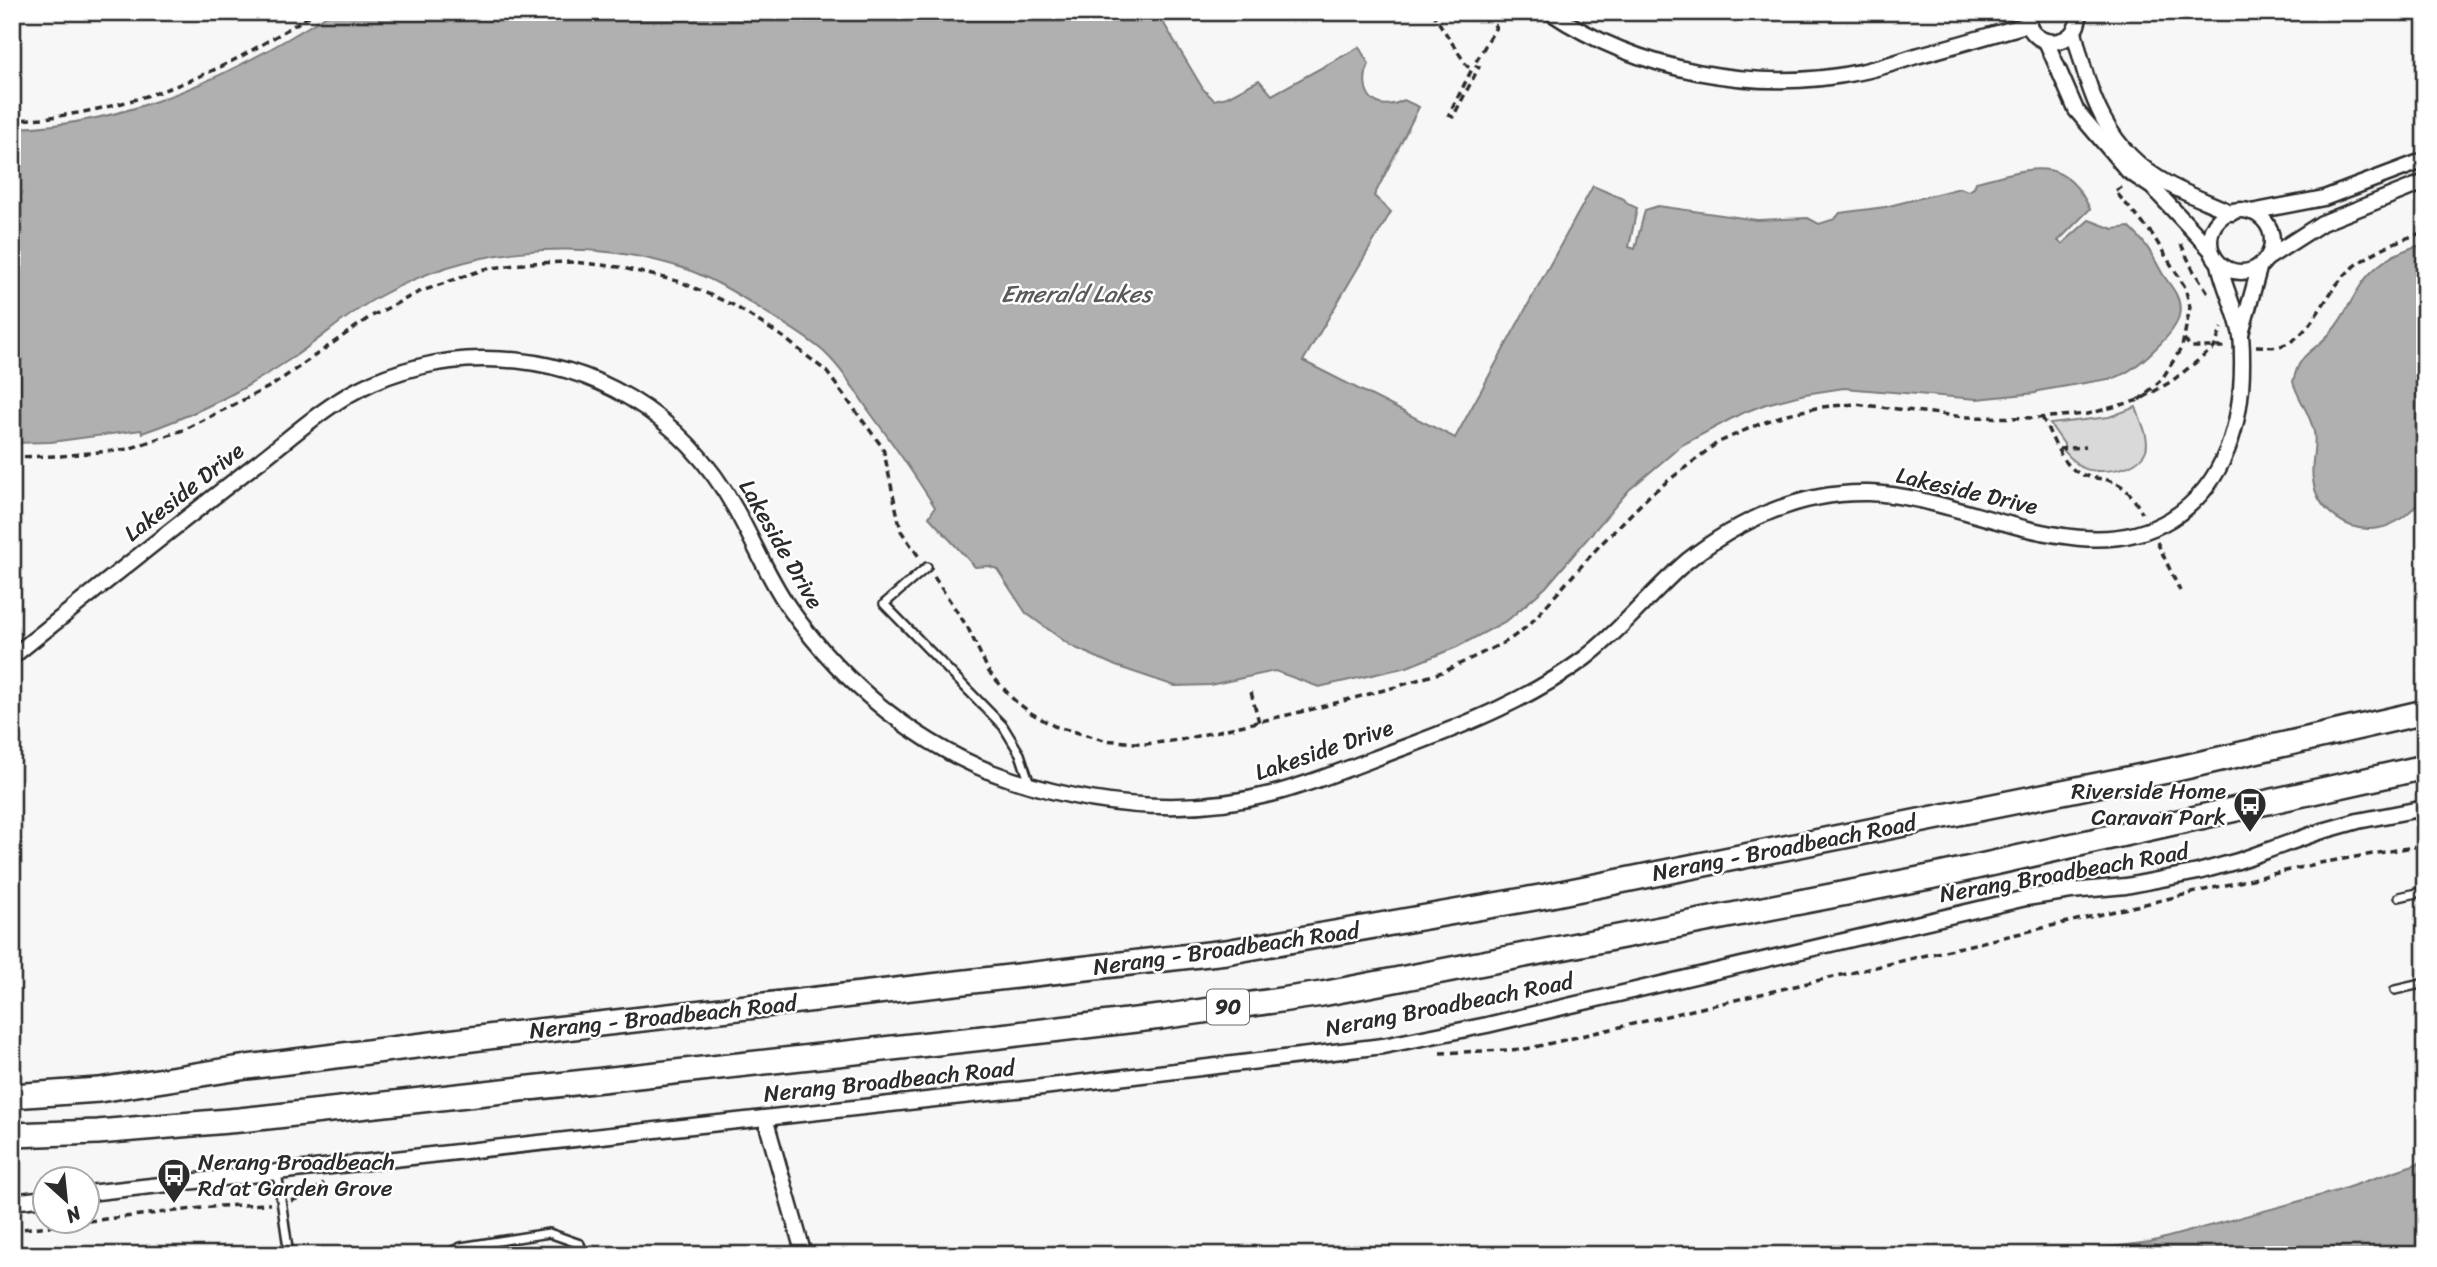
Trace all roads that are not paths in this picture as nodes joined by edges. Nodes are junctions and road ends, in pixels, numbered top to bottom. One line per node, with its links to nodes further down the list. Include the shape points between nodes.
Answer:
1 (1550, 12): 3 (street, via 1616,48 1671,65 1752,80 1860,72)
2 (2079, 12): 4 (street)
3 (2029, 18): 5 (street, via 2035,35)
4 (2074, 32): 5 (street, via 2061,41); 9 (street, via 2092,98 2116,139 2151,174)
5 (2046, 41): 10 (street, via 2076,110 2128,171 2152,187)
6 (2425, 160): 8 (street, via 2324,198)
7 (2425, 182): 11 (street, via 2322,223)
8 (2251, 212): 9 (street); 11 (street, via 2266,223 2272,237 2271,252)
9 (2232, 213): 10 (street, via 2218,220)
10 (2210, 248): 12 (street)
11 (2263, 262): 12 (street, via 2241,272); 13 (street, Lakeside Drive)
12 (2219, 264): 13 (street, Lakeside Drive)
13 (2241, 340): 18 (street, Lakeside Drive, via 2238,418 2218,473 2171,519 2151,528 2113,539 2082,541 1902,496 1866,492 1807,500 1776,509 1713,542 1608,639 1532,693 1320,779 1252,798 1147,807)
14 (927, 567): 18 (lane, via 884,604 1003,726 1020,754)
15 (12, 657): 18 (street, Lakeside Drive, via 237,478 357,390 398,373 451,362 476,359 545,364 615,390 683,437 736,510 785,602 854,684 926,739 976,765)
16 (2425, 712): 24 (main road, Nerang - Broadbeach Road, via 1883,829 1546,896 1226,952 512,1034 99,1090)
17 (2425, 766): 26 (main road, 90, via 1940,875 1322,994 1001,1036 240,1120)
18 (1030, 784)
19 (2425, 808): 25 (street, Nerang Broadbeach Road, via 2358,821 2198,872 2026,898 1383,1046)
20 (2425, 891): 21 (lane)
21 (2399, 897)
22 (2425, 984): 23 (lane)
23 (2395, 990)
24 (12, 1096)
25 (765, 1118): 27 (street, Nerang Broadbeach Road); 34 (street)
26 (12, 1135)
27 (277, 1172): 28 (street, Nerang Broadbeach Road); 31 (lane)
28 (102, 1191)
29 (32, 1200): 30 (street)
30 (12, 1202)
31 (289, 1255)
32 (444, 1255): 33 (lane, via 461,1247 549,1233 580,1244)
33 (584, 1255)
34 (804, 1255)

